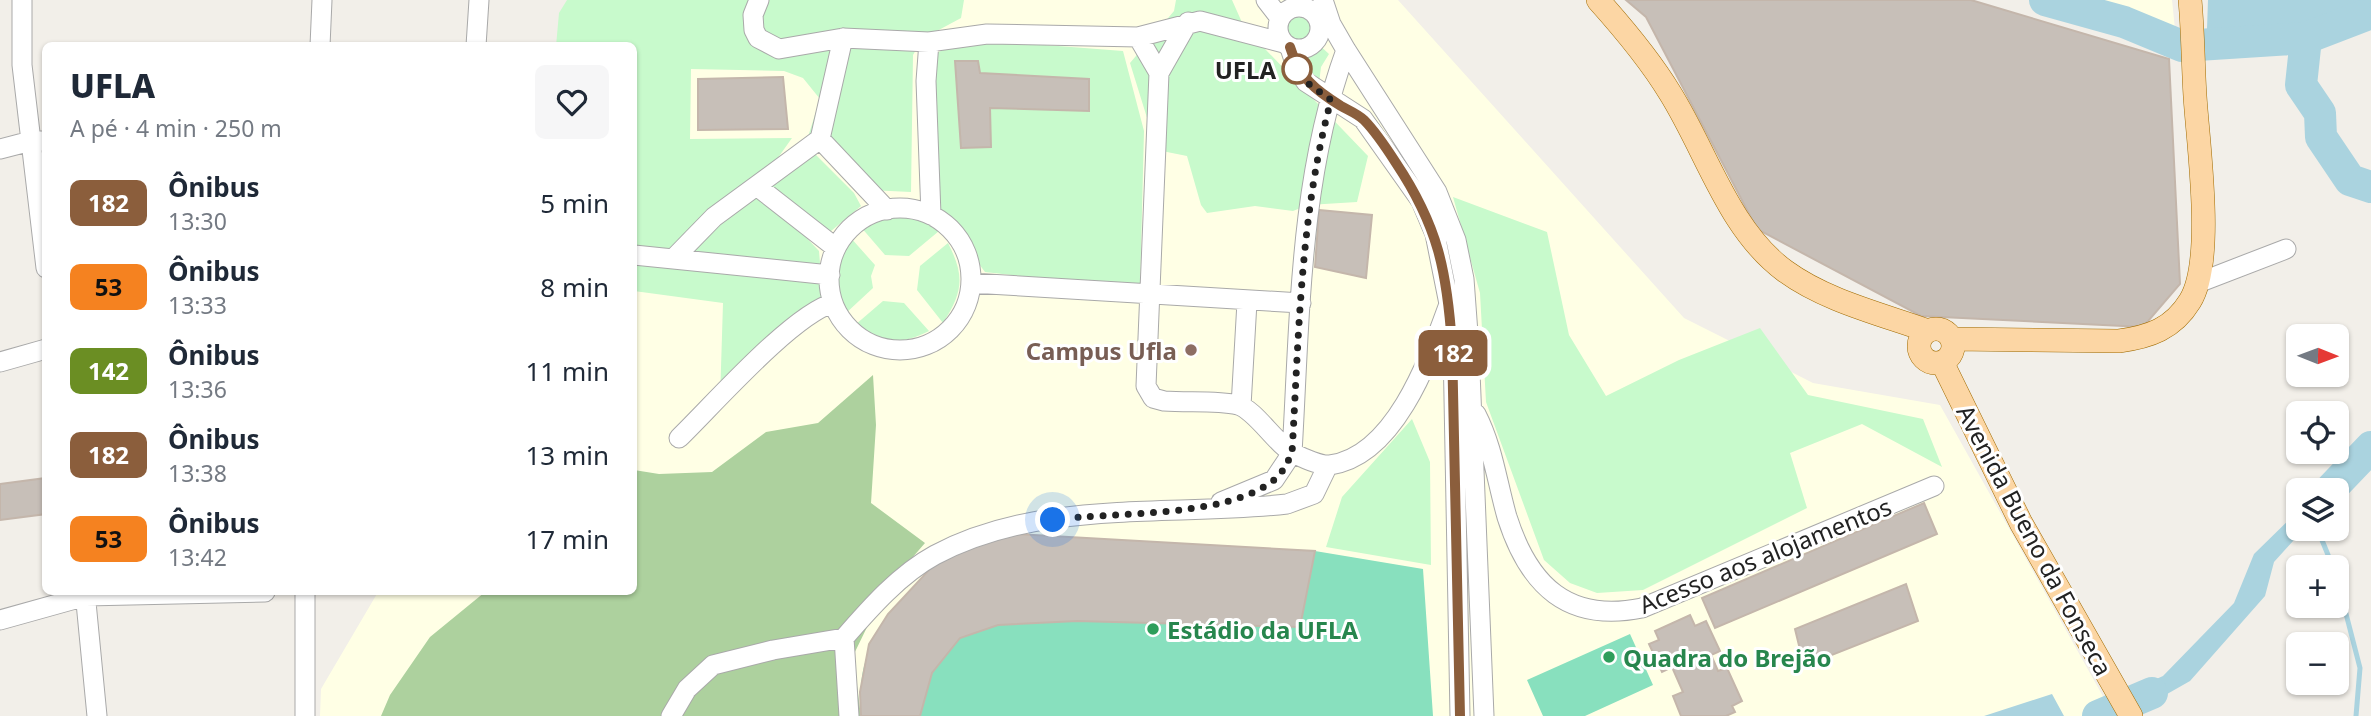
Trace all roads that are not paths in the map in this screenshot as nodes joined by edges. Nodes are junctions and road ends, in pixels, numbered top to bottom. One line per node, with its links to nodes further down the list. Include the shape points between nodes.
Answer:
1 (22, 0): 22 (street, via 22,65)
2 (322, 0): 14 (street)
3 (479, 0): 15 (street)
4 (759, 0): 13 (street, via 754,30 768,45 795,48)
5 (1266, 0): 9 (street)
6 (1323, 0): 11 (street)
7 (1598, 0): 40 (main road, via 1669,91 1743,229 1765,254 1808,284 1862,309)
8 (2191, 3): 33 (main road, via 2202,203)
9 (1280, 18): 11 (street, via 1297,6); 17 (street, via 1278,27)
10 (1188, 22): 12 (street); 17 (street, via 1216,23); 19 (street)
11 (1326, 23): 17 (street, via 1313,45 1298,50); 18 (street)
12 (1138, 37): 16 (street, via 987,34); 19 (street)
13 (843, 38): 16 (street); 21 (street)
14 (320, 42)
15 (476, 42)
16 (929, 42): 27 (street, via 926,94)
17 (1287, 45): 20 (street, via 1306,82)
18 (1346, 50): 20 (street); 46 (street, via 1416,155 1456,240 1464,279)
19 (1159, 73): 35 (street)
20 (1331, 100): 38 (street, via 1313,183); 39 (street, via 1363,119 1421,201 1435,234)
21 (820, 139): 24 (street); 26 (street)
22 (38, 141): 23 (street); 25 (street)
23 (0, 149)
24 (758, 187): 28 (street); 31 (street, via 714,217)
25 (42, 204)
26 (887, 210): 27 (street, via 904,208); 28 (street, via 853,226)
27 (931, 215): 34 (street, via 953,232 967,256)
28 (836, 248): 32 (street)
29 (2286, 249): 33 (street)
30 (637, 255): 31 (street)
31 (676, 257): 32 (street)
32 (830, 275): 37 (street)
33 (2199, 283): 41 (main road, via 2179,315 2163,330 2144,338 2105,342)
34 (971, 284): 35 (street); 37 (street, via 964,311 947,333 924,347 896,351 869,344 847,327)
35 (1151, 297): 36 (street); 45 (street, via 1146,386 1153,398)
36 (1247, 302): 38 (street); 45 (street)
37 (833, 303): 47 (street, via 796,324)
38 (1301, 303): 48 (street)
39 (1450, 304): 49 (street, via 1415,389 1396,417 1352,457); 63 (street)
40 (1928, 331): 41 (main road, via 1939,329); 44 (main road, via 1921,339 1920,351 1931,362)
41 (1952, 339): 44 (main road, via 1950,355)
42 (42, 350): 43 (street)
43 (0, 362)
44 (1942, 362): 65 (main road, Avenida Bueno da Fonseca, via 2021,523)
45 (1241, 405): 48 (street)
46 (1472, 407): 51 (street); 53 (street, Acesso aos alojamentos, via 1495,463)
47 (679, 438)
48 (1292, 453): 49 (street); 52 (street, via 1274,480)
49 (1328, 466): 52 (street, via 1314,494 1303,500 1257,508)
50 (1934, 486): 53 (street, Acesso aos alojamentos, via 1642,608 1622,612 1574,608 1552,592 1533,571)
51 (1474, 505): 53 (street); 64 (street)
52 (1206, 507): 58 (street, via 1070,517 1004,528 935,555 912,571)
53 (1507, 517)
54 (83, 595): 57 (street)
55 (86, 595): 59 (street)
56 (305, 595): 60 (street)
57 (0, 621)
58 (844, 638): 61 (street, via 713,665 687,690); 62 (street)
59 (97, 716)
60 (305, 716)
61 (671, 716)
62 (849, 716)
63 (1460, 716)
64 (1484, 716)
65 (2131, 716)

